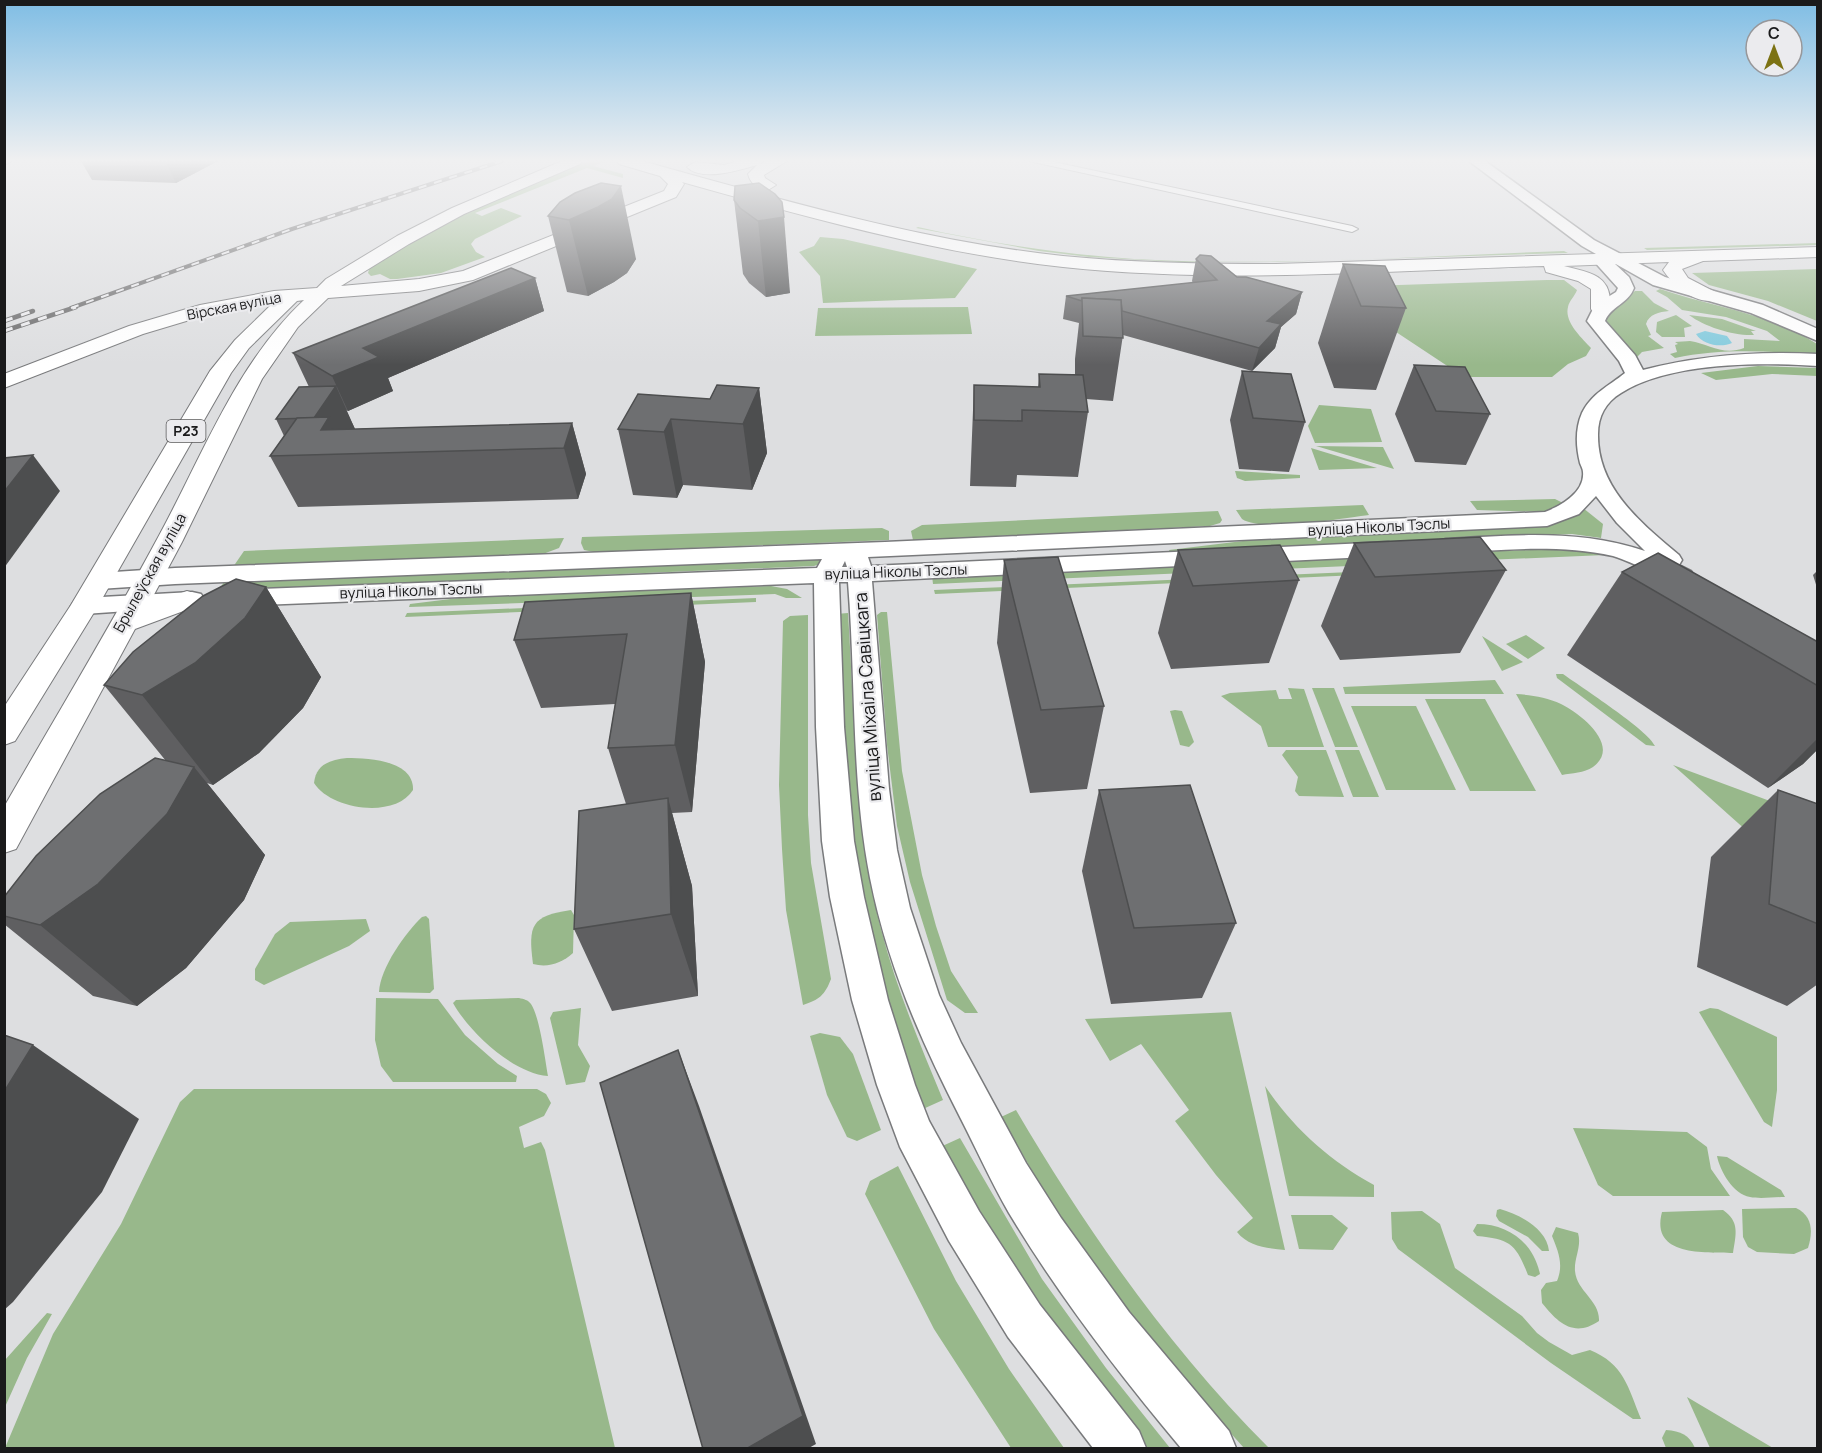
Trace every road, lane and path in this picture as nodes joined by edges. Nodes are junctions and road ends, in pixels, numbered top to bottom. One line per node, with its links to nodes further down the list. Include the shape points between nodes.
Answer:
1 (402, 229): 12 (main road, Вірская вуліца / Р23)
2 (415, 229): 12 (main road, Вірская вуліца / Р23)
3 (588, 229): 17 (main road, via 466,276)
4 (609, 229): 20 (main road, via 475,282 433,291)
5 (890, 229): 16 (main road, via 984,250 1063,261 1188,269)
6 (961, 229): 11 (main road, via 1120,251 1178,254)
7 (1347, 229): 9 (street)
8 (1569, 229): 11 (main road)
9 (1352, 230)
10 (1818, 236): 11 (main road)
11 (1588, 243): 15 (main road)
12 (362, 252): 17 (main road, via 363,274 372,284); 18 (main road, Вірская вуліца / Р23); 20 (main road, Вірская вуліца / Р23)
13 (1818, 252): 14 (main road)
14 (1702, 256): 15 (main road); 19 (main road, via 1672,270 1682,282)
15 (1608, 259): 16 (main road); 19 (main road); 21 (main road, via 1626,288 1623,295)
16 (1492, 263): 21 (main road, via 1544,266 1584,277 1600,288)
17 (432, 283): 18 (main road)
18 (322, 293): 20 (main road, Брылеўская вуліца / Р23)
19 (1708, 296): 22 (main road, via 1757,309)
20 (297, 304): 24 (main road, Вірская вуліца, via 235,303 163,321); 28 (main road, Брылеўская вуліца / Р23, via 250,379 163,553); 29 (main road, Брылеўская вуліца / Р23, via 242,344 221,371)
21 (1601, 309): 25 (main road, via 1596,321 1603,334 1632,363 1635,374)
22 (1818, 336)
23 (1818, 360): 25 (main road, via 1701,361)
24 (4, 382)
25 (1624, 383): 26 (main road, via 1602,398 1589,422 1586,453)
26 (1593, 475): 27 (main road, вуліца Ніколы Тэслы, via 1591,487 1579,503 1568,512 1547,519); 27 (main road, вуліца Ніколы Тэслы, via 1635,528 1699,585 1641,556 1611,547 1565,541)
27 (843, 566): 28 (main road, вуліца Ніколы Тэслы); 33 (main road, via 831,737 838,841 870,1000 914,1133 964,1226 1024,1321); 34 (main road, вуліца Міхаіла Савіцкага, via 877,822 901,933 921,996 943,1047 1024,1198 1123,1342)
28 (170, 585): 29 (main road, вуліца Ніколы Тэслы); 30 (main road, Брылеўская вуліца / Р23); 30 (main road, via 156,609)
29 (92, 594): 30 (main road); 31 (main road, Брылеўская вуліца / Р23)
30 (129, 613): 32 (main road, Брылеўская вуліца / Р23)
31 (4, 733)
32 (5, 837)
33 (1122, 1449)
34 (1212, 1449)

